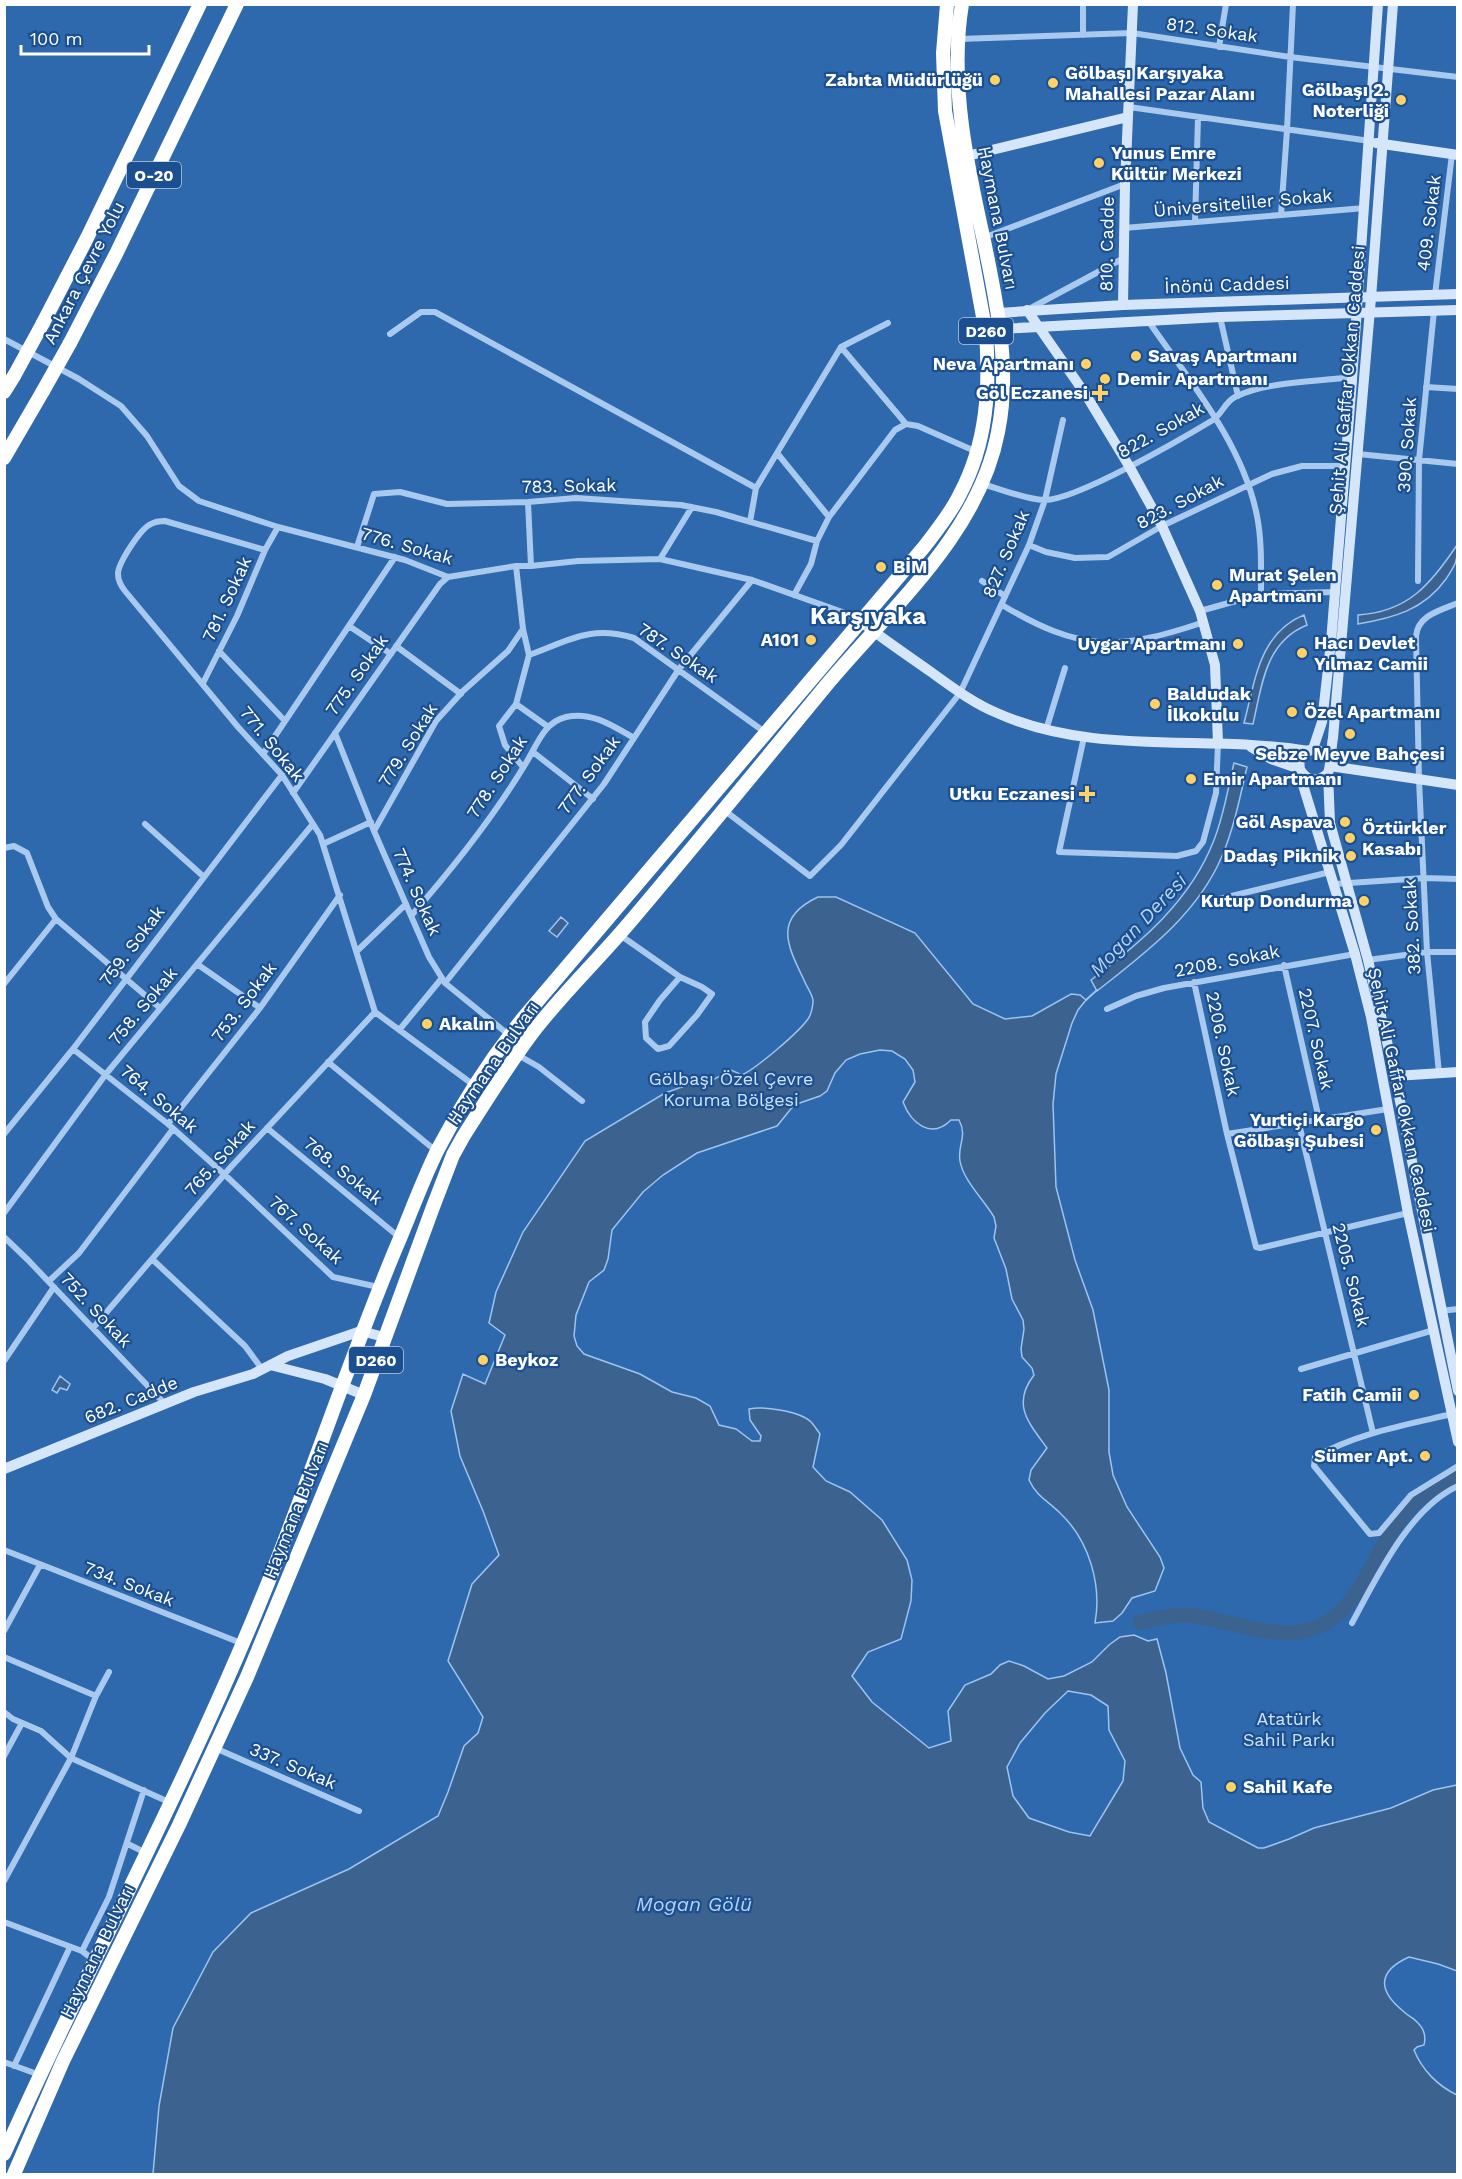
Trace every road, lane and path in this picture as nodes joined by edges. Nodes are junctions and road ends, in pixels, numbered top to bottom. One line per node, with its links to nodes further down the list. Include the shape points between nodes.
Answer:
1 (200, 4): 55 (highway, Ankara Çevre Yolu / O-20, bridge, via 92,228)
2 (237, 4): 63 (highway, Ankara Çevre Yolu / O-20, bridge, via 70,343)
3 (946, 4): 61 (highway, Haymana Bulvarı / D260, via 942,53 945,111 986,333 987,405)
4 (962, 4): 13 (highway, Haymana Bulvarı / D260)
5 (1083, 4): 12 (street)
6 (1133, 4): 11 (street, 810. Cadde)
7 (1226, 4): 14 (street)
8 (1293, 4): 15 (street)
9 (1378, 4): 16 (street, Şehit Ali Gaffar Okkan Caddesi)
10 (1393, 4): 17 (street, Şehit Ali Gaffar Okkan Caddesi)
11 (1132, 33): 12 (street, 812. Sokak); 14 (street, 812. Sokak); 19 (street, 810. Cadde)
12 (1083, 35): 13 (street, 812. Sokak)
13 (959, 39): 25 (highway, Haymana Bulvarı / D260, via 958,84)
14 (1220, 46): 15 (street, 812. Sokak)
15 (1290, 57): 16 (street, 812. Sokak); 21 (street)
16 (1375, 67): 17 (street, 812. Sokak); 22 (street, Şehit Ali Gaffar Okkan Caddesi)
17 (1388, 69): 18 (street, 812. Sokak); 23 (street, Şehit Ali Gaffar Okkan Caddesi)
18 (1458, 77)
19 (1128, 112): 20 (street); 25 (street); 26 (street, 810. Cadde)
20 (1198, 117): 21 (street); 29 (street)
21 (1287, 130): 22 (street); 28 (street)
22 (1370, 141): 23 (street); 27 (street, Şehit Ali Gaffar Okkan Caddesi)
23 (1382, 145): 24 (street); 36 (street, Şehit Ali Gaffar Okkan Caddesi)
24 (1455, 155): 34 (street, 409. Sokak)
25 (967, 156): 31 (highway, Haymana Bulvarı / D260)
26 (1125, 184): 30 (street, 810. Cadde); 31 (street)
27 (1365, 208): 28 (street, Üniversiteliler Sokak); 35 (street, Şehit Ali Gaffar Okkan Caddesi)
28 (1281, 215): 29 (street, Üniversiteliler Sokak)
29 (1195, 222): 30 (street, Üniversiteliler Sokak)
30 (1124, 228): 32 (street, 810. Cadde)
31 (983, 238): 41 (highway, Haymana Bulvarı / D260)
32 (1124, 258): 37 (street, 810. Cadde); 38 (street)
33 (1458, 294): 34 (street, İnönü Caddesi)
34 (1435, 295): 36 (street, İnönü Caddesi)
35 (1358, 298): 36 (street, İnönü Caddesi); 37 (street, İnönü Caddesi); 43 (street, Şehit Ali Gaffar Okkan Caddesi)
36 (1371, 298): 42 (street, Şehit Ali Gaffar Okkan Caddesi)
37 (1123, 305): 38 (street, İnönü Caddesi)
38 (1027, 310): 41 (street, İnönü Caddesi); 47 (street)
39 (1458, 310): 40 (street)
40 (1434, 311): 42 (street); 53 (street, 390. Sokak)
41 (998, 313): 48 (highway, Haymana Bulvarı / D260)
42 (1370, 313): 43 (street); 62 (street, Şehit Ali Gaffar Okkan Caddesi)
43 (1357, 314): 44 (street); 52 (street, Şehit Ali Gaffar Okkan Caddesi)
44 (1220, 317): 45 (street); 56 (street)
45 (1148, 321): 47 (street); 57 (street)
46 (888, 323): 51 (street)
47 (1036, 326): 48 (street); 67 (street, via 1086,395)
48 (1000, 329): 69 (highway, Haymana Bulvarı / D260, via 1002,406 994,453)
49 (390, 334): 70 (street, via 421,312 435,312)
50 (4, 339): 77 (street, 776. Sokak, via 121,406 147,436 180,486 200,501)
51 (841, 347): 59 (street); 60 (street)
52 (1352, 377): 56 (street, 822. Sokak, via 1265,388); 66 (street, Şehit Ali Gaffar Okkan Caddesi)
53 (1426, 387): 54 (street); 64 (street, 390. Sokak)
54 (1458, 389)
55 (4, 392)
56 (1238, 396): 57 (street, 822. Sokak)
57 (1216, 418): 67 (street, 822. Sokak); 68 (street)
58 (1063, 420): 71 (street, 827. Sokak)
59 (906, 424): 61 (street); 74 (street, via 895,430)
60 (777, 453): 70 (street); 74 (street)
61 (977, 453): 97 (highway, Haymana Bulvarı / D260, via 961,493 938,529)
62 (1358, 454): 64 (street); 123 (street, Şehit Ali Gaffar Okkan Caddesi)
63 (4, 458)
64 (1419, 460): 65 (street); 89 (street, 390. Sokak)
65 (1458, 464)
66 (1346, 465): 68 (street, 823. Sokak, via 1302,466); 90 (street, Şehit Ali Gaffar Okkan Caddesi)
67 (1129, 466): 71 (street, 822. Sokak, via 1074,492); 76 (street)
68 (1249, 483): 76 (street, 823. Sokak); 91 (street, via 1259,525)
69 (982, 484): 71 (street, 822. Sokak); 100 (highway, Haymana Bulvarı / D260, via 948,542)
70 (756, 488): 75 (street)
71 (1044, 500): 79 (street, 827. Sokak)
72 (528, 502): 73 (street, 783. Sokak, via 586,498); 80 (street, 783. Sokak, via 447,504 400,492 374,494); 85 (street)
73 (692, 507): 75 (street, 783. Sokak); 83 (street)
74 (829, 517): 78 (street)
75 (750, 522): 78 (street, 783. Sokak)
76 (1162, 526): 79 (street, 823. Sokak, via 1101,559 1059,555); 96 (street)
77 (278, 527): 80 (street, 776. Sokak); 81 (street, 781. Sokak)
78 (817, 541): 92 (street, via 811,564)
79 (1029, 545): 93 (street, 827. Sokak)
80 (357, 547): 82 (street, 776. Sokak)
81 (266, 550): 102 (street, 781. Sokak); 107 (street, 771. Sokak, via 161,521 146,527 120,564 121,586)
82 (395, 557): 86 (street, 776. Sokak); 98 (street)
83 (660, 559): 85 (street, 776. Sokak); 87 (street, 776. Sokak)
84 (516, 566): 85 (street, 776. Sokak); 86 (street, 776. Sokak); 99 (street)
85 (531, 566)
86 (448, 577): 101 (street, 775. Sokak)
87 (752, 580): 92 (street, 776. Sokak); 106 (street, 777. Sokak)
88 (982, 581): 93 (street)
89 (1419, 581)
90 (1335, 592): 91 (street); 120 (street, Şehit Ali Gaffar Okkan Caddesi, via 1322,722)
91 (1261, 594): 96 (street, via 1234,600)
92 (794, 595): 97 (street, 776. Sokak)
93 (1005, 596): 95 (street, 827. Sokak)
94 (1458, 603): 127 (street, via 1426,617 1416,636)
95 (1002, 604): 96 (street, via 1042,627 1088,641 1150,639); 108 (street, 827. Sokak)
96 (1202, 617): 118 (street, via 1215,665)
97 (860, 621): 100 (street); 115 (highway, Haymana Bulvarı / D260)
98 (350, 626): 103 (street); 111 (street)
99 (523, 629): 104 (street); 109 (street, 779. Sokak, via 508,651)
100 (874, 632): 108 (street); 131 (highway, Haymana Bulvarı / D260)
101 (396, 646): 103 (street, 775. Sokak); 109 (street)
102 (219, 651): 107 (street, 781. Sokak); 111 (street)
103 (391, 654): 114 (street, 775. Sokak)
104 (529, 655): 106 (street, 787. Sokak, via 590,633 614,633 634,638); 110 (street)
105 (1065, 668): 113 (street)
106 (679, 669): 115 (street, 787. Sokak); 117 (street, 777. Sokak)
107 (203, 683): 122 (street, 771. Sokak)
108 (960, 693): 113 (street, via 996,713); 131 (street, 827. Sokak, via 841,845 810,876)
109 (461, 694): 135 (street, 779. Sokak, via 436,721)
110 (516, 704): 112 (street); 124 (street, via 498,726 505,745)
111 (285, 721): 122 (street)
112 (547, 726): 117 (street, 778. Sokak, via 565,717 585,715); 121 (street, 778. Sokak)
113 (1046, 730): 116 (street)
114 (335, 733): 129 (street, 775. Sokak); 132 (street, 774. Sokak)
115 (767, 734): 167 (highway, Haymana Bulvarı / D260)
116 (1084, 737): 118 (street); 118 (street, via 1059,852 1177,856 1196,851 1203,842 1216,793)
117 (634, 738): 130 (street, 777. Sokak)
118 (1218, 743): 119 (street)
119 (1248, 745): 120 (street); 125 (street, via 1271,759)
120 (1311, 750): 123 (street, via 1324,752); 125 (street, Şehit Ali Gaffar Okkan Caddesi, via 1301,758)
121 (533, 752): 124 (street, 778. Sokak); 130 (street)
122 (263, 754): 126 (street, 771. Sokak)
123 (1329, 766): 125 (street, via 1318,780 1304,776); 127 (street); 143 (street, Şehit Ali Gaffar Okkan Caddesi, via 1330,823)
124 (523, 767): 147 (street, 778. Sokak, via 453,868)
125 (1300, 769): 138 (street, Şehit Ali Gaffar Okkan Caddesi)
126 (282, 775): 129 (street, 771. Sokak); 139 (street, 759. Sokak)
127 (1419, 780): 128 (street); 140 (street, 382. Sokak)
128 (1458, 784)
129 (293, 793): 134 (street, 771. Sokak)
130 (593, 799): 159 (street, 777. Sokak)
131 (724, 810): 149 (highway, Haymana Bulvarı / D260)
132 (371, 822): 135 (street, 774. Sokak); 136 (street)
133 (145, 824): 139 (street)
134 (313, 824): 136 (street, 771. Sokak); 155 (street, 758. Sokak)
135 (374, 831): 146 (street, 774. Sokak)
136 (323, 844): 144 (street, 771. Sokak)
137 (4, 848): 148 (street, via 14,846 27,854)
138 (1330, 872): 142 (street, Şehit Ali Gaffar Okkan Caddesi); 145 (street)
139 (204, 877): 158 (street, 759. Sokak)
140 (1424, 878): 141 (street); 143 (street); 151 (street, 382. Sokak)
141 (1458, 879)
142 (1334, 884): 143 (street); 153 (street, Şehit Ali Gaffar Okkan Caddesi)
143 (1346, 884): 154 (street, Şehit Ali Gaffar Okkan Caddesi)
144 (340, 895): 150 (street, 771. Sokak); 163 (street, 753. Sokak)
145 (1215, 900)
146 (406, 904): 147 (street, 774. Sokak); 150 (street)
147 (411, 916): 159 (street, 774. Sokak)
148 (56, 920): 158 (street); 161 (street)
149 (620, 934): 157 (street); 169 (highway, Haymana Bulvarı / D260)
150 (357, 951): 165 (street, 771. Sokak)
151 (1427, 952): 152 (street); 154 (street); 172 (street, 382. Sokak)
152 (1458, 952)
153 (1355, 954): 156 (street, 2208. Sokak); 177 (street, Şehit Ali Gaffar Okkan Caddesi)
154 (1368, 960): 174 (street, Şehit Ali Gaffar Okkan Caddesi)
155 (197, 964): 162 (street, 758. Sokak); 163 (street)
156 (1284, 965): 160 (street, 2208. Sokak); 178 (street, 2207. Sokak)
157 (680, 977): 157 (street, via 712,994 669,1046 658,1049 646,1038 645,1022)
158 (125, 981): 162 (street); 168 (street, 759. Sokak)
159 (443, 981): 166 (street, 777. Sokak); 167 (street, 774. Sokak)
160 (1194, 982): 164 (street, 2208. Sokak, via 1143,993); 183 (street, 2206. Sokak)
161 (4, 984)
162 (160, 1008): 173 (street, 758. Sokak)
163 (260, 1008): 180 (street, 753. Sokak)
164 (1107, 1009)
165 (375, 1012): 166 (street); 170 (street, 765. Sokak)
166 (400, 1029): 175 (street)
167 (510, 1035): 175 (highway, Haymana Bulvarı / D260)
168 (73, 1049): 173 (street, 764. Sokak); 182 (street, 759. Sokak)
169 (517, 1054): 176 (street); 199 (highway, Haymana Bulvarı / D260, via 453,1155)
170 (328, 1062): 181 (street, 765. Sokak); 184 (street)
171 (1458, 1072): 172 (street)
172 (1439, 1073): 174 (street)
173 (106, 1074): 180 (street, 764. Sokak); 186 (street, 758. Sokak)
174 (1395, 1076): 195 (street, Şehit Ali Gaffar Okkan Caddesi)
175 (475, 1086): 184 (highway, Haymana Bulvarı / D260)
176 (582, 1101)
177 (1388, 1109): 178 (street); 187 (street, Şehit Ali Gaffar Okkan Caddesi)
178 (1318, 1119): 179 (street)
179 (1299, 1124): 183 (street); 188 (street, 2205. Sokak)
180 (170, 1127): 185 (street, 764. Sokak); 192 (street, 753. Sokak, via 79,1253)
181 (267, 1128): 185 (street, 765. Sokak); 189 (street, 768. Sokak)
182 (4, 1134)
183 (1227, 1134): 188 (street, 2206. Sokak, via 1254,1243 1260,1248)
184 (437, 1151): 189 (highway, Haymana Bulvarı / D260)
185 (224, 1174): 191 (street, 765. Sokak); 193 (street, 767. Sokak, via 333,1278)
186 (4, 1213)
187 (1408, 1213): 188 (street); 197 (street, Şehit Ali Gaffar Okkan Caddesi)
188 (1325, 1233): 200 (street, 2205. Sokak)
189 (400, 1238): 193 (highway, Haymana Bulvarı / D260)
190 (5, 1240): 192 (street, 752. Sokak)
191 (152, 1259): 196 (street, 765. Sokak); 202 (street)
192 (51, 1284): 196 (street, 752. Sokak); 201 (street, 753. Sokak)
193 (378, 1287): 198 (highway, Haymana Bulvarı / D260)
194 (1458, 1309): 195 (street)
195 (1440, 1311): 205 (street, Şehit Ali Gaffar Okkan Caddesi)
196 (93, 1328): 207 (street, 752. Sokak)
197 (1434, 1330): 200 (street); 208 (street, Şehit Ali Gaffar Okkan Caddesi)
198 (362, 1331): 199 (street); 202 (street, 682. Cadde); 204 (highway, Haymana Bulvarı / D260)
199 (384, 1337): 206 (highway, Haymana Bulvarı / D260)
200 (1355, 1354): 203 (street); 209 (street, 2205. Sokak)
201 (4, 1361)
202 (266, 1367): 204 (street); 207 (street, 682. Cadde)
203 (1301, 1369)
204 (341, 1385): 206 (street); 218 (highway, Haymana Bulvarı / D260)
205 (1458, 1391)
206 (364, 1395): 224 (highway, Haymana Bulvarı / D260)
207 (165, 1404): 212 (street, 682. Cadde)
208 (1452, 1414): 209 (street); 210 (street, Şehit Ali Gaffar Okkan Caddesi)
209 (1373, 1433): 211 (street, via 1331,1448 1313,1461 1316,1471 1370,1534 1379,1533 1417,1490)
210 (1458, 1442)
211 (1458, 1466)
212 (4, 1469)
213 (1458, 1486): 216 (street, via 1436,1499 1406,1532)
214 (5, 1552): 215 (street, 734. Sokak)
215 (40, 1566): 217 (street); 218 (street, 734. Sokak)
216 (1352, 1623)
217 (4, 1631)
218 (243, 1644): 228 (highway, Haymana Bulvarı / D260)
219 (4, 1657): 221 (street)
220 (109, 1672): 221 (street)
221 (96, 1696): 226 (street)
222 (4, 1712): 223 (street)
223 (22, 1723): 225 (street); 226 (street, via 41,1731)
224 (214, 1748): 229 (street, 337. Sokak); 241 (highway, Haymana Bulvarı / D260, via 63,2061)
225 (4, 1756)
226 (71, 1758): 227 (street); 232 (street)
227 (144, 1790): 228 (street); 230 (street)
228 (171, 1803): 231 (highway, Haymana Bulvarı / D260)
229 (360, 1811)
230 (128, 1844): 231 (street); 235 (street, via 109,1897)
231 (147, 1854): 236 (highway, Haymana Bulvarı / D260)
232 (4, 1881)
233 (4, 1922): 234 (street)
234 (70, 1947): 235 (street); 238 (street)
235 (82, 1951): 236 (street)
236 (95, 1961): 239 (highway, Haymana Bulvarı / D260)
237 (4, 2062): 238 (street)
238 (14, 2066): 239 (street)
239 (40, 2075): 240 (highway, Haymana Bulvarı / D260)
240 (4, 2154)
241 (14, 2175)

